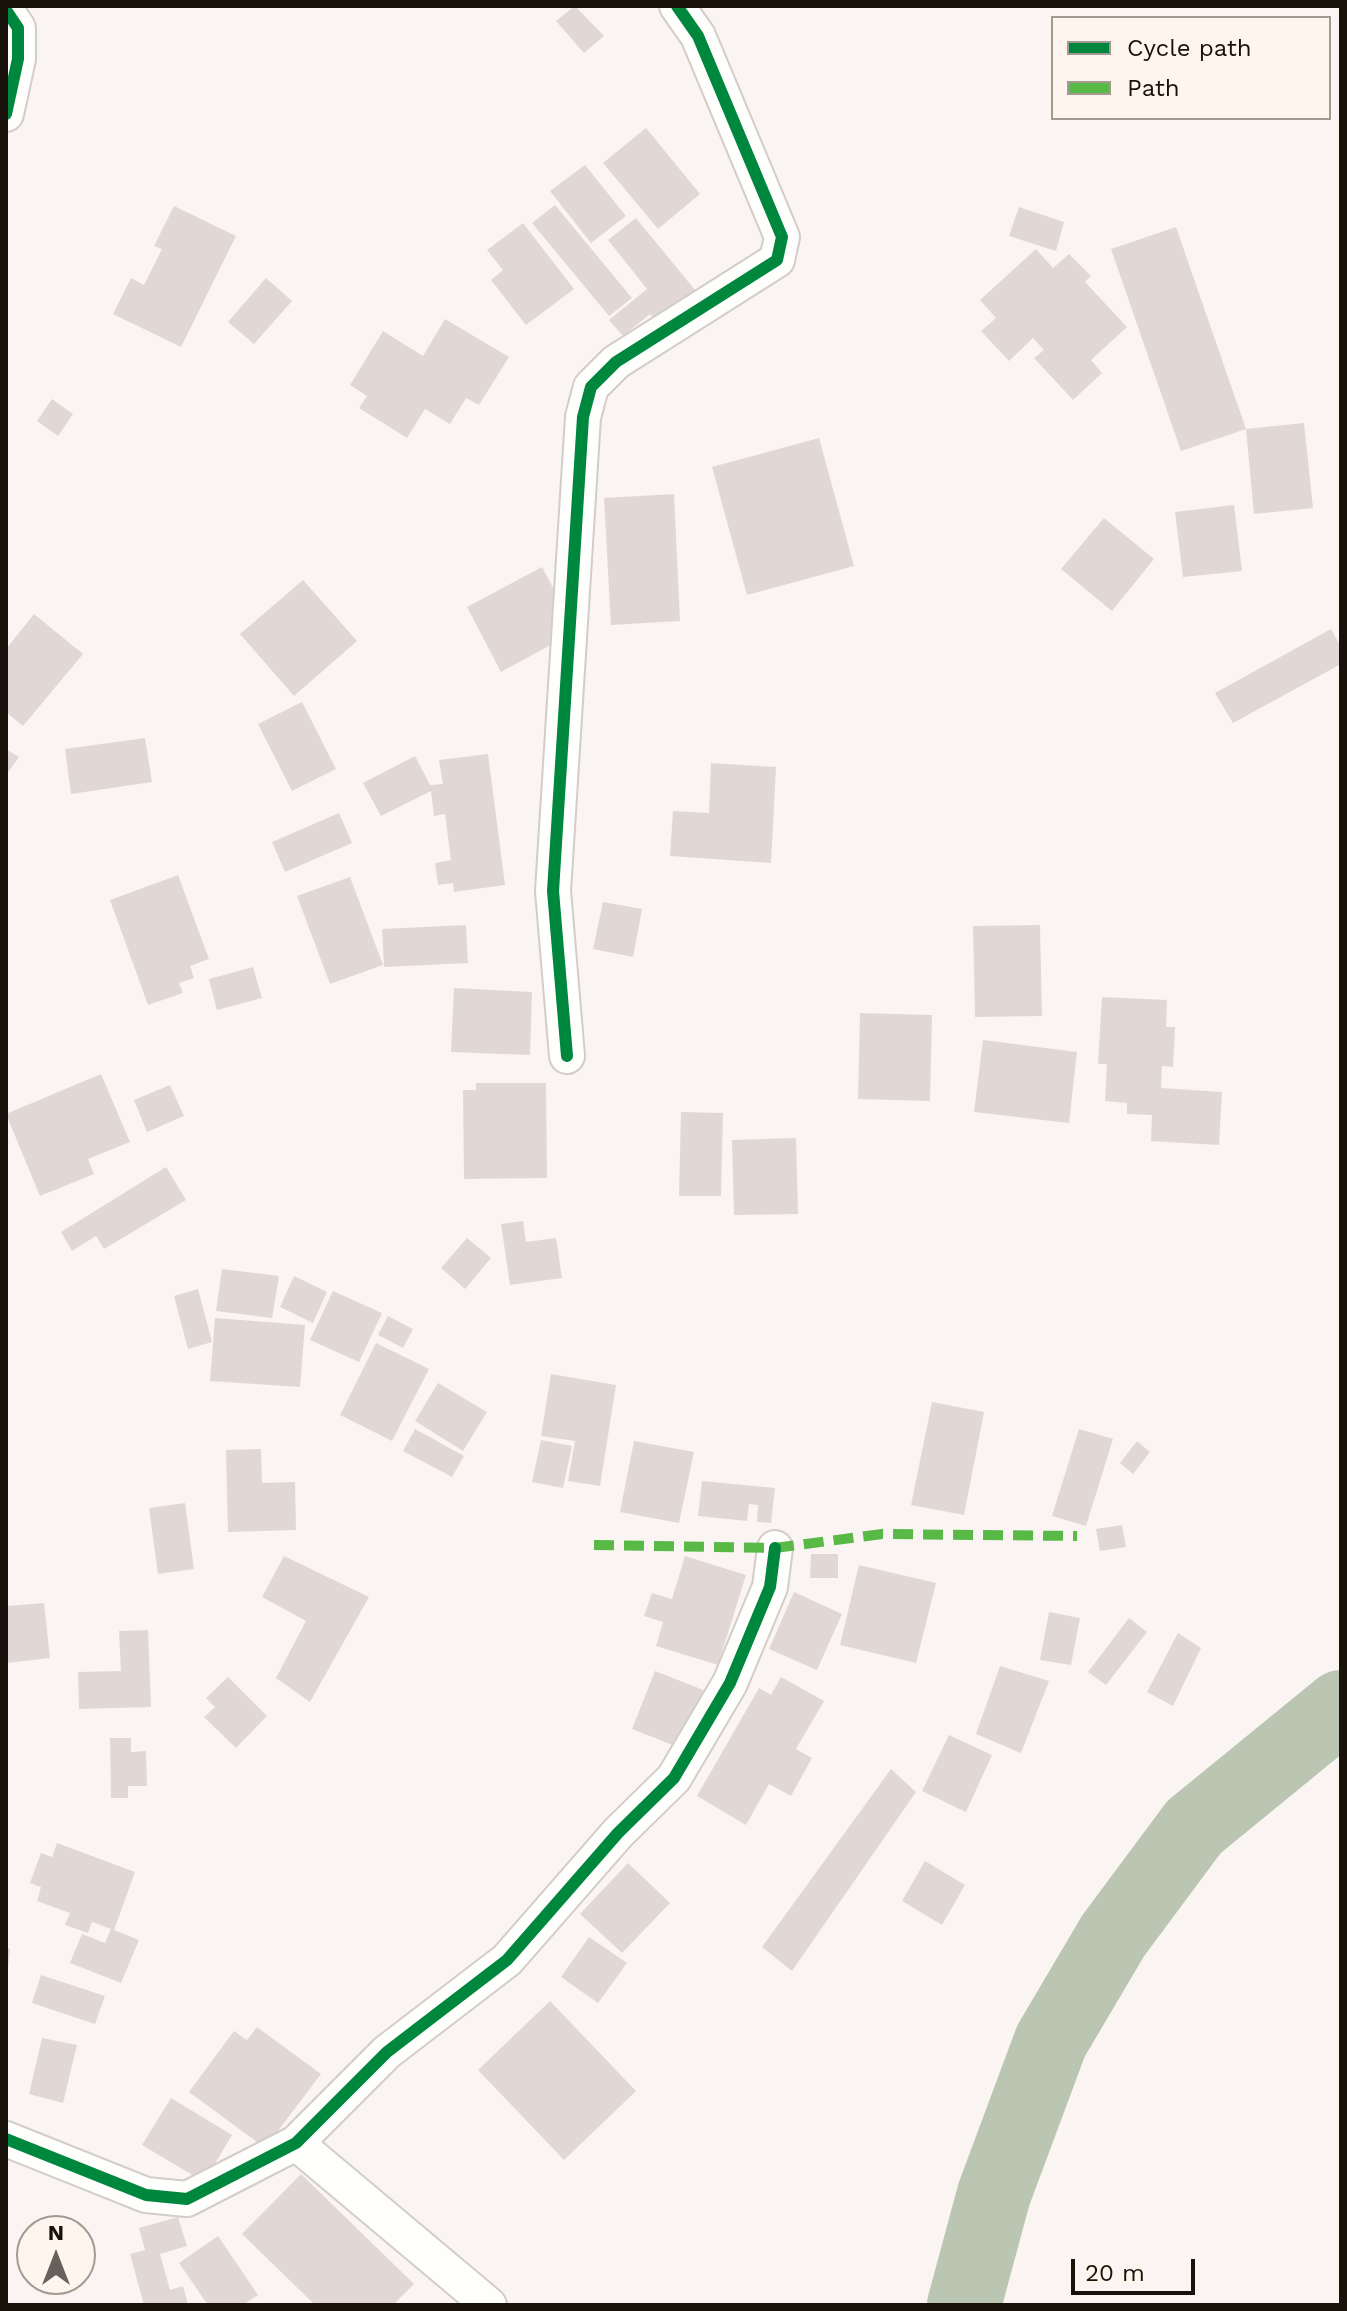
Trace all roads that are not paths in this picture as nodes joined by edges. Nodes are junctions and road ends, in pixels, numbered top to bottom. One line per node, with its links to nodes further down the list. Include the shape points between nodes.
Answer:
1 (677, 6): 4 (street, via 698,36 782,237 777,260 616,362 591,387 583,417 553,891)
2 (6, 10): 3 (street, via 18,28 18,59)
3 (6, 114)
4 (567, 1056)
5 (775, 1548): 7 (street, via 770,1587 730,1683 674,1778 618,1833 507,1960 387,2052)
6 (6, 2139): 7 (street, via 136,2192 187,2199)
7 (296, 2143): 8 (street)
8 (489, 2305)

